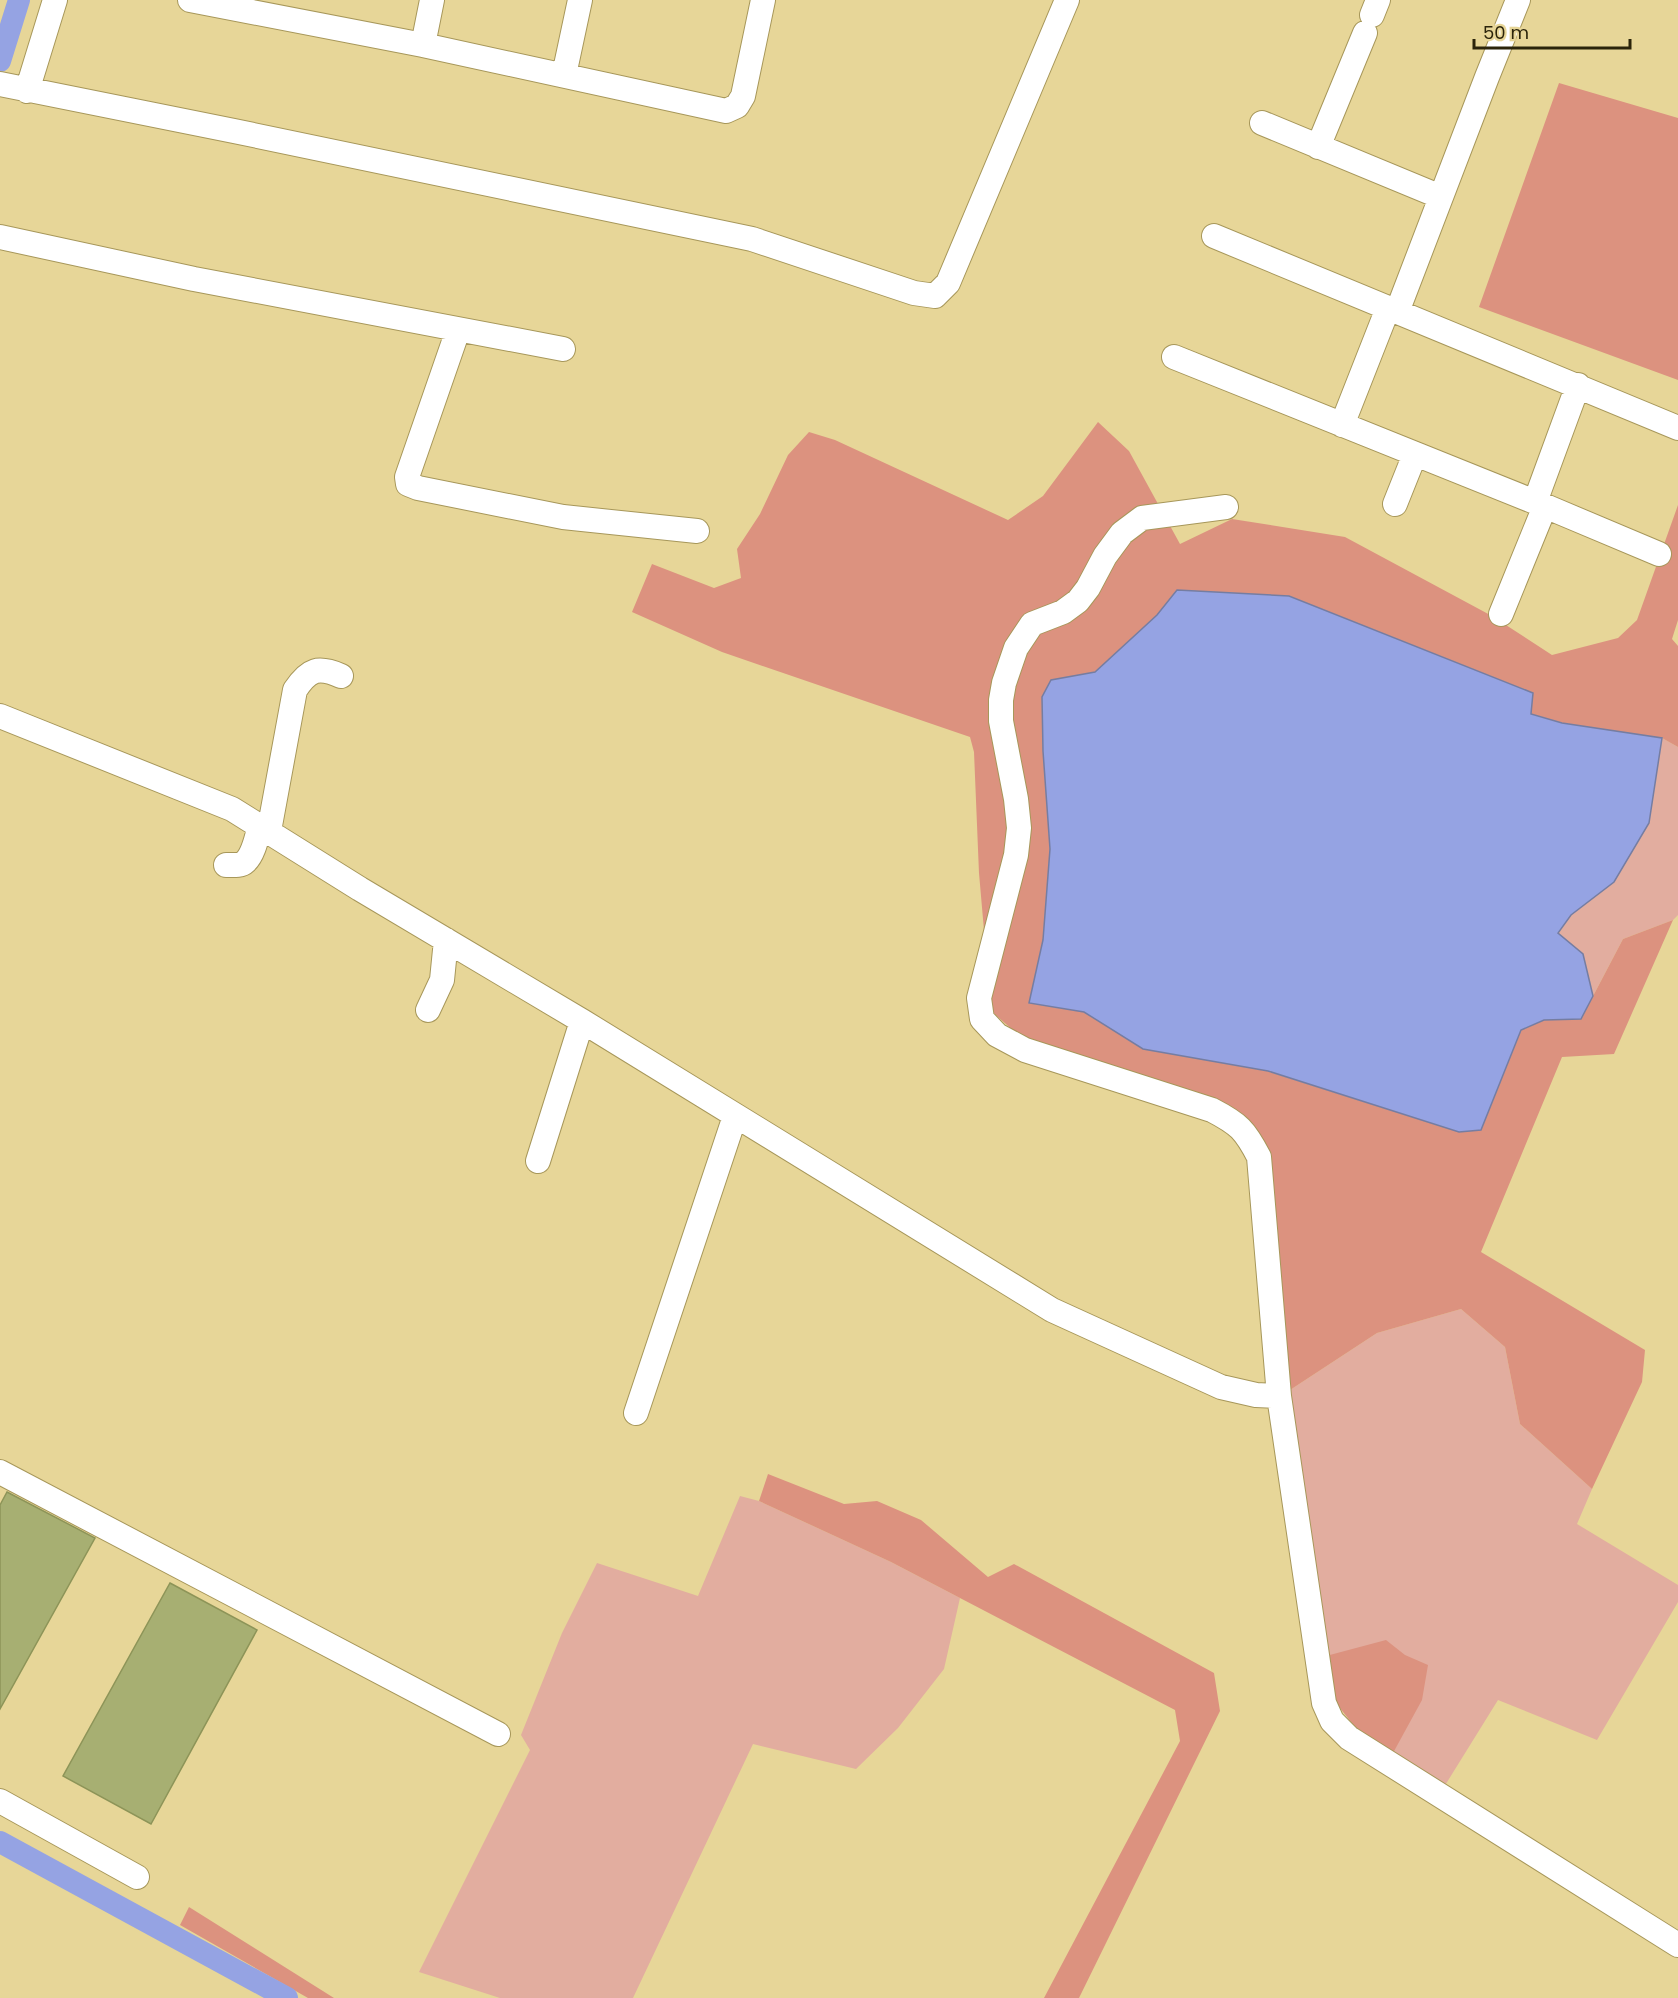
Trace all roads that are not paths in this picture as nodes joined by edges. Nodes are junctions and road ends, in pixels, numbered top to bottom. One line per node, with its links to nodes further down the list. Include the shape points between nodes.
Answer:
1 (55, 0): 11 (street)
2 (190, 0): 9 (street)
3 (432, 0): 9 (street)
4 (580, 0): 10 (street)
5 (763, 0): 10 (street, via 743,96 737,106 726,111)
6 (1066, 0): 11 (street, via 948,283 935,296 914,293 752,239)
7 (1518, 0): 14 (street)
8 (1371, 16): 13 (street)
9 (423, 45): 10 (street)
10 (564, 75)
11 (13, 88)
12 (1262, 123): 13 (street)
13 (1318, 147): 14 (street)
14 (1441, 197): 17 (street)
15 (1214, 236): 17 (street)
16 (0, 237): 18 (street)
17 (1393, 310): 21 (street); 22 (street)
18 (458, 330): 19 (street); 28 (street, via 407,477 408,484 563,518)
19 (563, 349)
20 (1174, 357): 22 (street)
21 (1578, 385): 23 (street); 26 (street)
22 (1342, 425): 24 (street)
23 (1678, 428)
24 (1414, 454): 25 (street); 26 (street)
25 (1395, 504)
26 (1540, 504): 29 (street); 30 (street)
27 (1226, 507): 40 (street, via 1142,518 1122,533 1078,601 1063,612 1032,624 1016,648 1004,683 1001,721 1019,828 1016,855 980,998 982,1018 997,1035 1025,1050 1212,1110 1247,1133 1259,1157)
28 (697, 531)
29 (1659, 554)
30 (1501, 614)
31 (341, 676): 33 (street, via 314,670 303,677 295,690)
32 (0, 716): 33 (street, via 232,809)
33 (259, 837): 34 (street, via 245,862); 35 (street, via 360,889)
34 (226, 866)
35 (446, 940): 36 (street, via 442,980); 37 (street)
36 (428, 1010)
37 (582, 1021): 38 (street); 39 (street)
38 (735, 1116): 40 (street, via 1052,1310 1221,1387); 41 (street)
39 (538, 1161)
40 (1279, 1396): 46 (street, via 1324,1703 1332,1721 1349,1738)
41 (636, 1413)
42 (0, 1472): 43 (street)
43 (498, 1734)
44 (0, 1801): 45 (street)
45 (137, 1877)
46 (1678, 1945)

